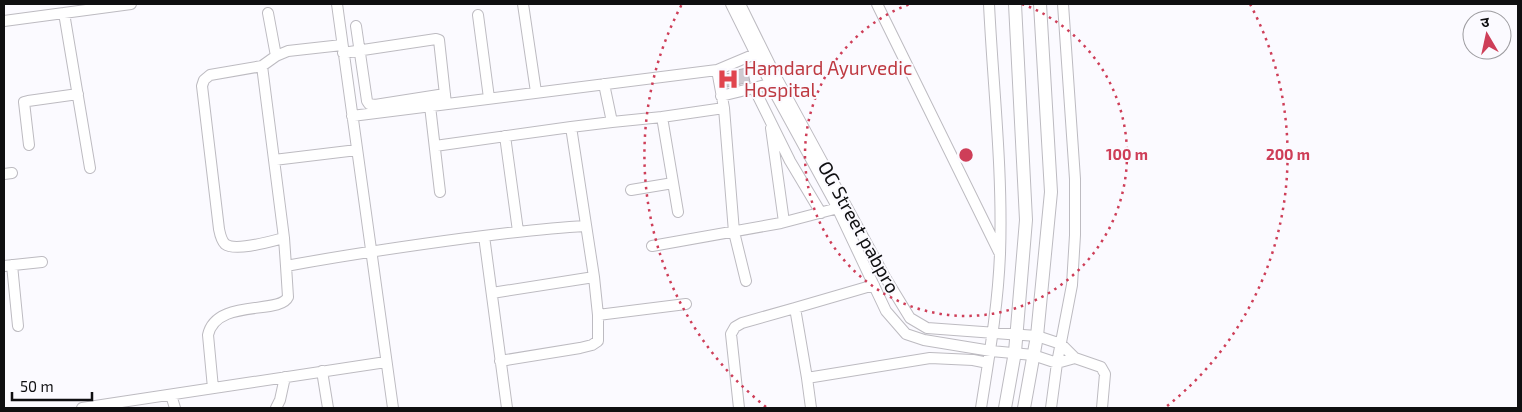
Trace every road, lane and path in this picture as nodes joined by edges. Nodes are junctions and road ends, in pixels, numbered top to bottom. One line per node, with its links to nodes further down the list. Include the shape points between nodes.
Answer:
1 (131, 4): 11 (street)
2 (337, 4): 16 (street)
3 (523, 4): 25 (street)
4 (731, 4): 18 (street, OG Street pabpro)
5 (740, 4): 46 (street, OG Street pabpro)
6 (877, 4): 57 (street)
7 (989, 4): 57 (street, via 999,152)
8 (1015, 4): 70 (main road, via 1026,220)
9 (1040, 4): 71 (main road, via 1051,192)
10 (1063, 4): 72 (street, via 1075,235 1072,285)
11 (64, 13): 14 (street); 26 (street)
12 (268, 14): 19 (street)
13 (478, 15): 28 (street)
14 (4, 21)
15 (356, 26): 17 (street)
16 (343, 49): 17 (street); 19 (street, via 288,51); 32 (street)
17 (360, 51): 29 (street, via 369,104); 29 (street, via 439,40)
18 (755, 54): 21 (street); 23 (street, OG Street pabpro)
19 (276, 56): 20 (street)
20 (262, 66): 41 (street); 54 (street, via 210,75 202,86 219,229 222,242 231,247)
21 (717, 70): 22 (street); 27 (street)
22 (604, 84): 25 (street); 35 (street)
23 (770, 84): 24 (street); 46 (street, OG Street pabpro)
24 (754, 88): 27 (street); 34 (street)
25 (536, 92): 28 (street)
26 (78, 94): 38 (street, via 24,102); 42 (street)
27 (722, 96): 31 (street)
28 (489, 98): 29 (street)
29 (446, 99): 30 (street)
30 (430, 106): 32 (street); 39 (street)
31 (724, 108): 33 (street); 52 (street)
32 (352, 116): 40 (street)
33 (662, 117): 35 (street); 43 (street)
34 (770, 120): 48 (street); 49 (street)
35 (612, 122): 36 (street)
36 (571, 126): 37 (street); 50 (street)
37 (505, 136): 39 (street); 51 (street)
38 (29, 145)
39 (435, 146): 45 (street)
40 (357, 150): 41 (street); 56 (street)
41 (274, 160): 54 (street)
42 (90, 168)
43 (673, 183): 44 (street); 47 (street)
44 (631, 190)
45 (440, 192)
46 (841, 207): 48 (street); 63 (street, OG Street pabpro); 69 (street, OG Street pabpro, via 910,318 927,328)
47 (678, 212)
48 (821, 212): 49 (street)
49 (784, 222): 52 (street)
50 (585, 226): 51 (street); 61 (street)
51 (518, 231): 53 (street)
52 (734, 232): 55 (street); 62 (street)
53 (484, 236): 56 (street); 64 (street)
54 (284, 238): 60 (street)
55 (652, 246)
56 (371, 252): 60 (street); 78 (street)
57 (1000, 254): 69 (street)
58 (42, 262): 59 (street)
59 (8, 266): 68 (street)
60 (286, 266): 84 (street, via 286,302 228,313 214,321 208,335)
61 (594, 277): 64 (street); 67 (street)
62 (746, 281)
63 (874, 285): 66 (street); 73 (street, OG Street pabpro, via 886,311 906,334)
64 (492, 293): 77 (street)
65 (686, 304): 67 (street)
66 (795, 308): 83 (street); 93 (street, via 742,323 731,334)
67 (598, 316): 77 (street, via 598,340 592,345 553,354)
68 (18, 326)
69 (994, 332): 70 (street, OG Street pabpro); 73 (street)
70 (1016, 335): 71 (street, OG Street pabpro); 74 (main road)
71 (1037, 336): 72 (street, OG Street pabpro); 75 (main road)
72 (1061, 344): 76 (street); 80 (street)
73 (990, 351): 74 (street, OG Street pabpro); 79 (street)
74 (1014, 352): 75 (street, OG Street pabpro); 96 (main road)
75 (1033, 355): 80 (street, OG Street pabpro); 97 (main road)
76 (1075, 358): 80 (street); 99 (street, via 1101,368 1105,374)
77 (500, 360): 92 (street)
78 (386, 362): 81 (street); 91 (street)
79 (988, 363): 83 (street, via 930,358); 95 (street)
80 (1057, 363): 98 (street)
81 (322, 372): 82 (street); 90 (street)
82 (285, 377): 84 (street); 89 (street)
83 (807, 378): 94 (street)
84 (213, 388): 85 (street)
85 (171, 394): 86 (street); 88 (street)
86 (134, 404): 87 (street)
87 (82, 408)
88 (174, 408)
89 (276, 408)
90 (328, 408)
91 (393, 408)
92 (507, 408)
93 (739, 408)
94 (811, 408)
95 (981, 408)
96 (1005, 408)
97 (1024, 408)
98 (1051, 408)
99 (1102, 408)

